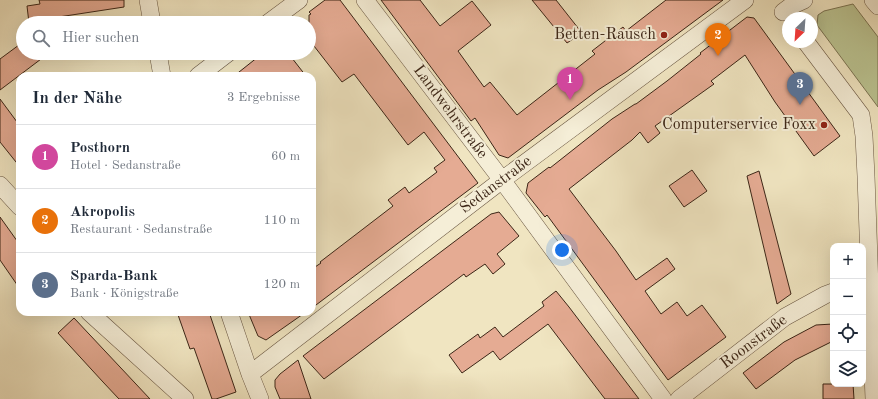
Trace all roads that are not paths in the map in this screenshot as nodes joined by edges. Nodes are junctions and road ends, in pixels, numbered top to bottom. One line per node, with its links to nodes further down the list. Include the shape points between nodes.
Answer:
1 (148, 0): 9 (street)
2 (298, 0): 10 (street)
3 (365, 0): 16 (street, Landwehrstraße)
4 (745, 0): 16 (street, Sedanstraße)
5 (804, 0): 8 (street)
6 (874, 0): 7 (street)
7 (878, 6)
8 (782, 10)
9 (151, 16)
10 (277, 16)
11 (811, 48): 17 (street, via 861,115 865,142)
12 (159, 60): 14 (street)
13 (219, 60): 15 (street)
14 (161, 72)
15 (203, 72)
16 (502, 180): 21 (street, Sedanstraße); 24 (street, Landwehrstraße)
17 (867, 282): 26 (street)
18 (830, 293): 25 (street, Roonstraße, via 785,317)
19 (93, 316): 22 (street)
20 (229, 316): 21 (street)
21 (250, 374): 23 (street)
22 (185, 399)
23 (260, 399)
24 (663, 399)
25 (679, 399)
26 (874, 399)

